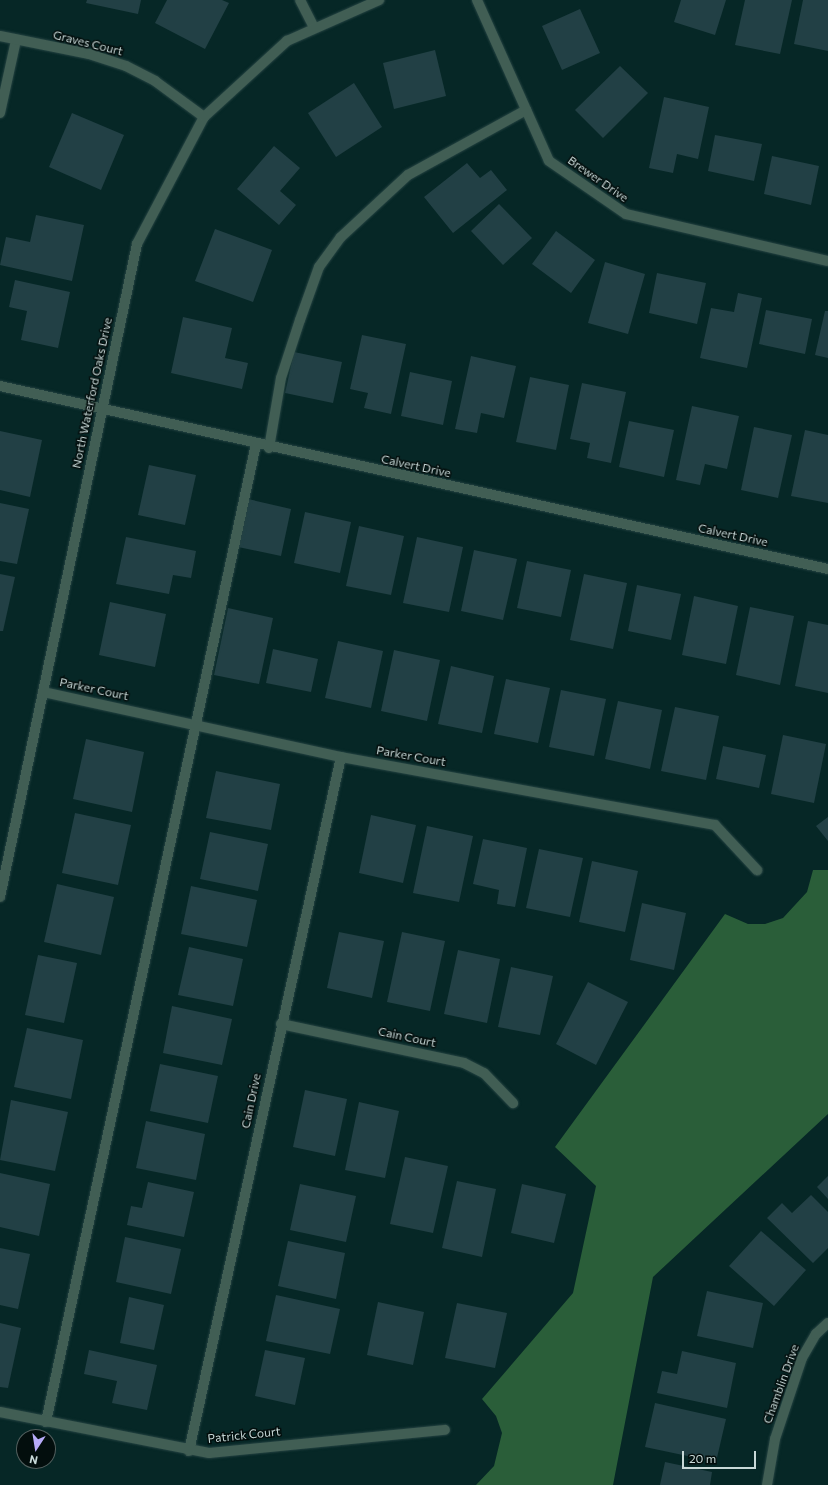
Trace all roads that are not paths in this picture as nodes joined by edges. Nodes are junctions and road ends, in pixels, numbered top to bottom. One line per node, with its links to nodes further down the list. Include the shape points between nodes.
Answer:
1 (300, 0): 4 (street)
2 (379, 0): 4 (street, North Waterford Oaks Drive)
3 (477, 0): 7 (street, Brewer Drive)
4 (314, 27): 9 (street, North Waterford Oaks Drive, via 287,41)
5 (0, 36): 6 (street, Graves Court)
6 (16, 40): 8 (street); 9 (street, Graves Court, via 126,66 155,82)
7 (526, 110): 10 (street, Brewer Drive, via 549,160 626,214); 14 (street, via 408,176 341,237 319,267 300,320 281,378)
8 (0, 113)
9 (204, 117): 12 (street, North Waterford Oaks Drive, via 137,244)
10 (828, 261)
11 (0, 386): 12 (street, Calvert Drive)
12 (103, 406): 13 (street, Calvert Drive); 16 (street, North Waterford Oaks Drive)
13 (256, 444): 14 (street, Calvert Drive); 17 (street)
14 (269, 448): 15 (street, Calvert Drive)
15 (828, 569)
16 (43, 692): 17 (street, Parker Court); 20 (street, North Waterford Oaks Drive)
17 (196, 723): 18 (street, Parker Court); 25 (street)
18 (341, 757): 19 (street, Parker Court, via 714,825); 21 (street, Cain Drive)
19 (757, 870)
20 (0, 897)
21 (281, 1024): 22 (street, Cain Court, via 464,1062 484,1073); 27 (street, Cain Drive)
22 (513, 1103)
23 (828, 1323): 28 (street, Chamblin Drive, via 816,1334 802,1358 775,1440)
24 (0, 1412): 25 (street, Patrick Court)
25 (46, 1422): 27 (street, Patrick Court)
26 (445, 1430): 27 (street, Patrick Court, via 209,1453)
27 (189, 1451)
28 (766, 1485)

